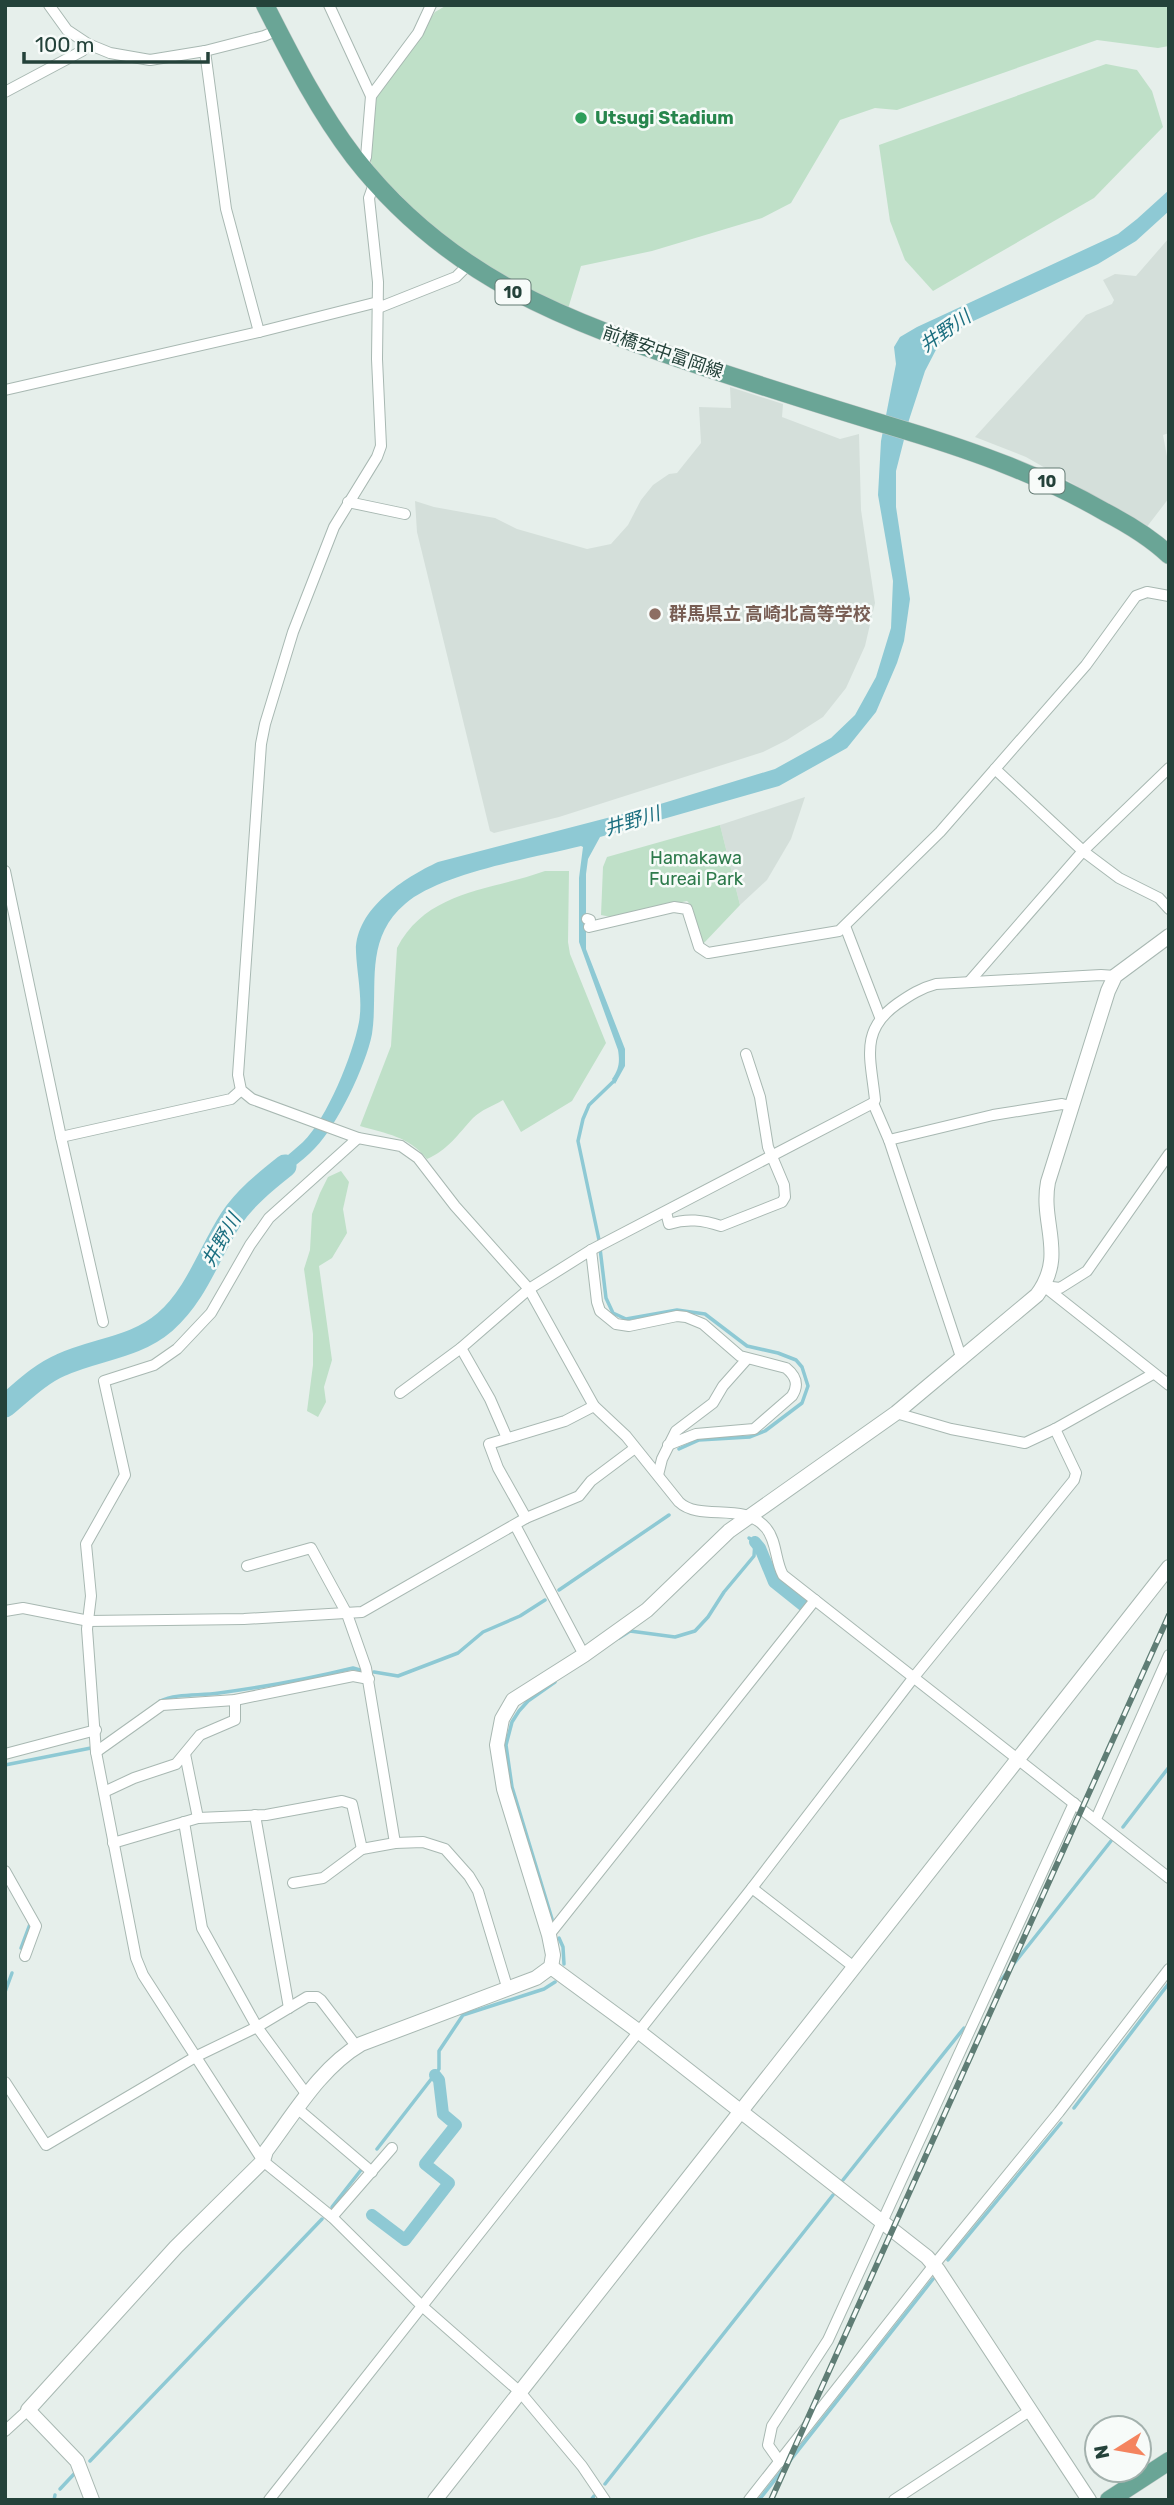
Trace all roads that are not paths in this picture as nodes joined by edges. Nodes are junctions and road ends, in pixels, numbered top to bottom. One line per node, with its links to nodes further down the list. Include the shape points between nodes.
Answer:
1 (49, 5): 6 (street, via 67,30)
2 (265, 5): 5 (main road, 前橋安中富岡線 / 10)
3 (329, 5): 9 (street)
4 (431, 5): 9 (street, via 418,33)
5 (278, 30): 7 (street); 10 (main road, 前橋安中富岡線 / 10, via 316,101)
6 (88, 44): 7 (street, via 150,60); 8 (street)
7 (205, 51): 14 (street, via 226,209)
8 (5, 92)
9 (370, 96): 10 (street)
10 (362, 167): 11 (main road, 前橋安中富岡線 / 10)
11 (375, 181): 12 (main road, 前橋安中富岡線 / 10, via 425,231); 13 (street, via 369,198)
12 (469, 264): 13 (street, via 456,277); 18 (main road, 前橋安中富岡線 / 10, via 578,323 992,459 1068,490 1134,528)
13 (378, 305): 14 (street); 16 (street, via 381,446)
14 (259, 332): 15 (street)
15 (5, 390)
16 (348, 502): 17 (street); 32 (street, via 293,632 261,744 238,1075)
17 (405, 514)
18 (1169, 555)
19 (1169, 596): 21 (street, via 1147,592 1136,596 1086,665)
20 (1169, 768): 22 (street)
21 (995, 769): 22 (street); 26 (street, via 940,832)
22 (1083, 851): 24 (street, via 1119,878 1159,898); 29 (street)
23 (5, 871): 35 (street)
24 (1169, 909)
25 (589, 922): 26 (street, via 684,907 701,950 715,953 833,934)
26 (845, 926): 30 (street)
27 (1169, 936): 28 (street)
28 (1115, 976): 29 (street); 34 (street)
29 (970, 982): 30 (street, via 924,987)
30 (880, 1017): 33 (street, via 871,1035)
31 (746, 1054): 39 (street)
32 (241, 1090): 35 (street, via 231,1099); 36 (street, via 252,1099)
33 (873, 1103): 37 (street); 39 (street)
34 (1070, 1106): 37 (street, via 993,1115); 42 (street, via 1046,1193 1053,1256)
35 (61, 1137): 44 (street)
36 (358, 1138): 43 (street, via 401,1146 418,1157); 66 (street, via 270,1218 211,1313 177,1349 154,1365 104,1381 125,1475 86,1544)
37 (889, 1140): 47 (street)
38 (1169, 1154): 42 (street, via 1087,1271 1060,1288)
39 (772, 1155): 40 (street); 40 (street, via 784,1185 782,1202 721,1226 691,1220 669,1224)
40 (666, 1212): 41 (street)
41 (593, 1250): 43 (street); 46 (street, via 597,1303 607,1319 629,1326 686,1317 703,1324)
42 (1044, 1286): 47 (street); 48 (street)
43 (529, 1289): 45 (street); 51 (street)
44 (103, 1322)
45 (461, 1348): 50 (street); 54 (street)
46 (747, 1359): 55 (street, via 713,1403 682,1425); 55 (street, via 786,1367 796,1381 792,1396 754,1429 696,1434)
47 (962, 1360): 52 (street)
48 (1153, 1374): 49 (street); 53 (street)
49 (1169, 1385)
50 (400, 1393)
51 (594, 1406): 54 (street, via 565,1421); 56 (street)
52 (896, 1413): 53 (street, via 1025,1443); 58 (street)
53 (1055, 1429): 69 (street, via 1076,1473 1074,1480)
54 (507, 1438): 59 (street, via 489,1444)
55 (668, 1446): 57 (street)
56 (635, 1448): 57 (street); 59 (street, via 591,1480 579,1496)
57 (658, 1475): 58 (street, via 685,1507)
58 (749, 1515): 63 (street, via 766,1528 783,1574); 67 (street, via 647,1610)
59 (526, 1518): 60 (street)
60 (515, 1525): 65 (street, via 362,1612); 67 (street)
61 (247, 1566): 65 (street, via 311,1548)
62 (1169, 1567): 76 (street)
63 (815, 1600): 69 (street); 90 (street)
64 (5, 1611): 66 (street, via 23,1608)
65 (347, 1614): 66 (street); 70 (street)
66 (89, 1621): 72 (street)
67 (584, 1655): 90 (street, via 513,1700 502,1718 497,1745 504,1789)
68 (1169, 1655): 81 (street)
69 (914, 1677): 76 (street); 89 (street)
70 (369, 1679): 71 (street, via 353,1676); 84 (street)
71 (234, 1700): 73 (street, via 162,1705); 75 (street, via 235,1720 200,1735)
72 (96, 1730): 73 (street); 74 (street)
73 (96, 1752): 77 (street)
74 (5, 1754)
75 (185, 1754): 77 (street, via 176,1764); 80 (street)
76 (1018, 1758): 78 (street); 92 (street)
77 (104, 1792): 83 (street)
78 (1074, 1803): 81 (street); 109 (street)
79 (255, 1815): 80 (street); 85 (street, via 348,1801 355,1810); 96 (street)
80 (198, 1818): 82 (street)
81 (1096, 1819): 87 (street)
82 (184, 1822): 83 (street); 97 (street, via 202,1927)
83 (113, 1843): 100 (street, via 136,1958)
84 (395, 1843): 85 (street); 95 (street, via 435,1844 454,1857 469,1876 478,1891)
85 (362, 1849): 88 (street, via 323,1878)
86 (5, 1871): 91 (street, via 36,1926)
87 (1169, 1878)
88 (293, 1883)
89 (752, 1888): 92 (street); 98 (street)
90 (549, 1935): 93 (street)
91 (25, 1956)
92 (854, 1966): 104 (street)
93 (551, 1967): 95 (street); 98 (street)
94 (1169, 1969): 110 (street)
95 (508, 1990): 99 (street)
96 (289, 2008): 97 (street); 99 (street, via 307,1997 317,1997)
97 (257, 2027): 100 (street); 102 (street)
98 (638, 2031): 104 (street); 111 (street)
99 (357, 2047): 102 (street)
100 (197, 2056): 101 (street, via 46,2145); 106 (street)
101 (5, 2081)
102 (307, 2095): 103 (street)
103 (298, 2109): 106 (street); 107 (street)
104 (741, 2112): 109 (street); 112 (street)
105 (392, 2148): 107 (street)
106 (263, 2161): 108 (street); 113 (street, via 176,2247)
107 (372, 2172): 108 (street)
108 (332, 2217): 111 (street)
109 (883, 2223): 110 (street); 117 (street, via 828,2340 772,2426 768,2445)
110 (933, 2264): 114 (street); 117 (street)
111 (422, 2306): 112 (street); 119 (street)
112 (520, 2392): 120 (street); 121 (street)
113 (28, 2410): 115 (street); 118 (street, via 77,2461)
114 (1031, 2410): 123 (street); 124 (street)
115 (5, 2431)
116 (1169, 2461): 125 (main road)
117 (780, 2462): 122 (street)
118 (92, 2500)
119 (269, 2500)
120 (435, 2500)
121 (605, 2500)
122 (749, 2500)
123 (894, 2500)
124 (1089, 2500)
125 (1109, 2500)

